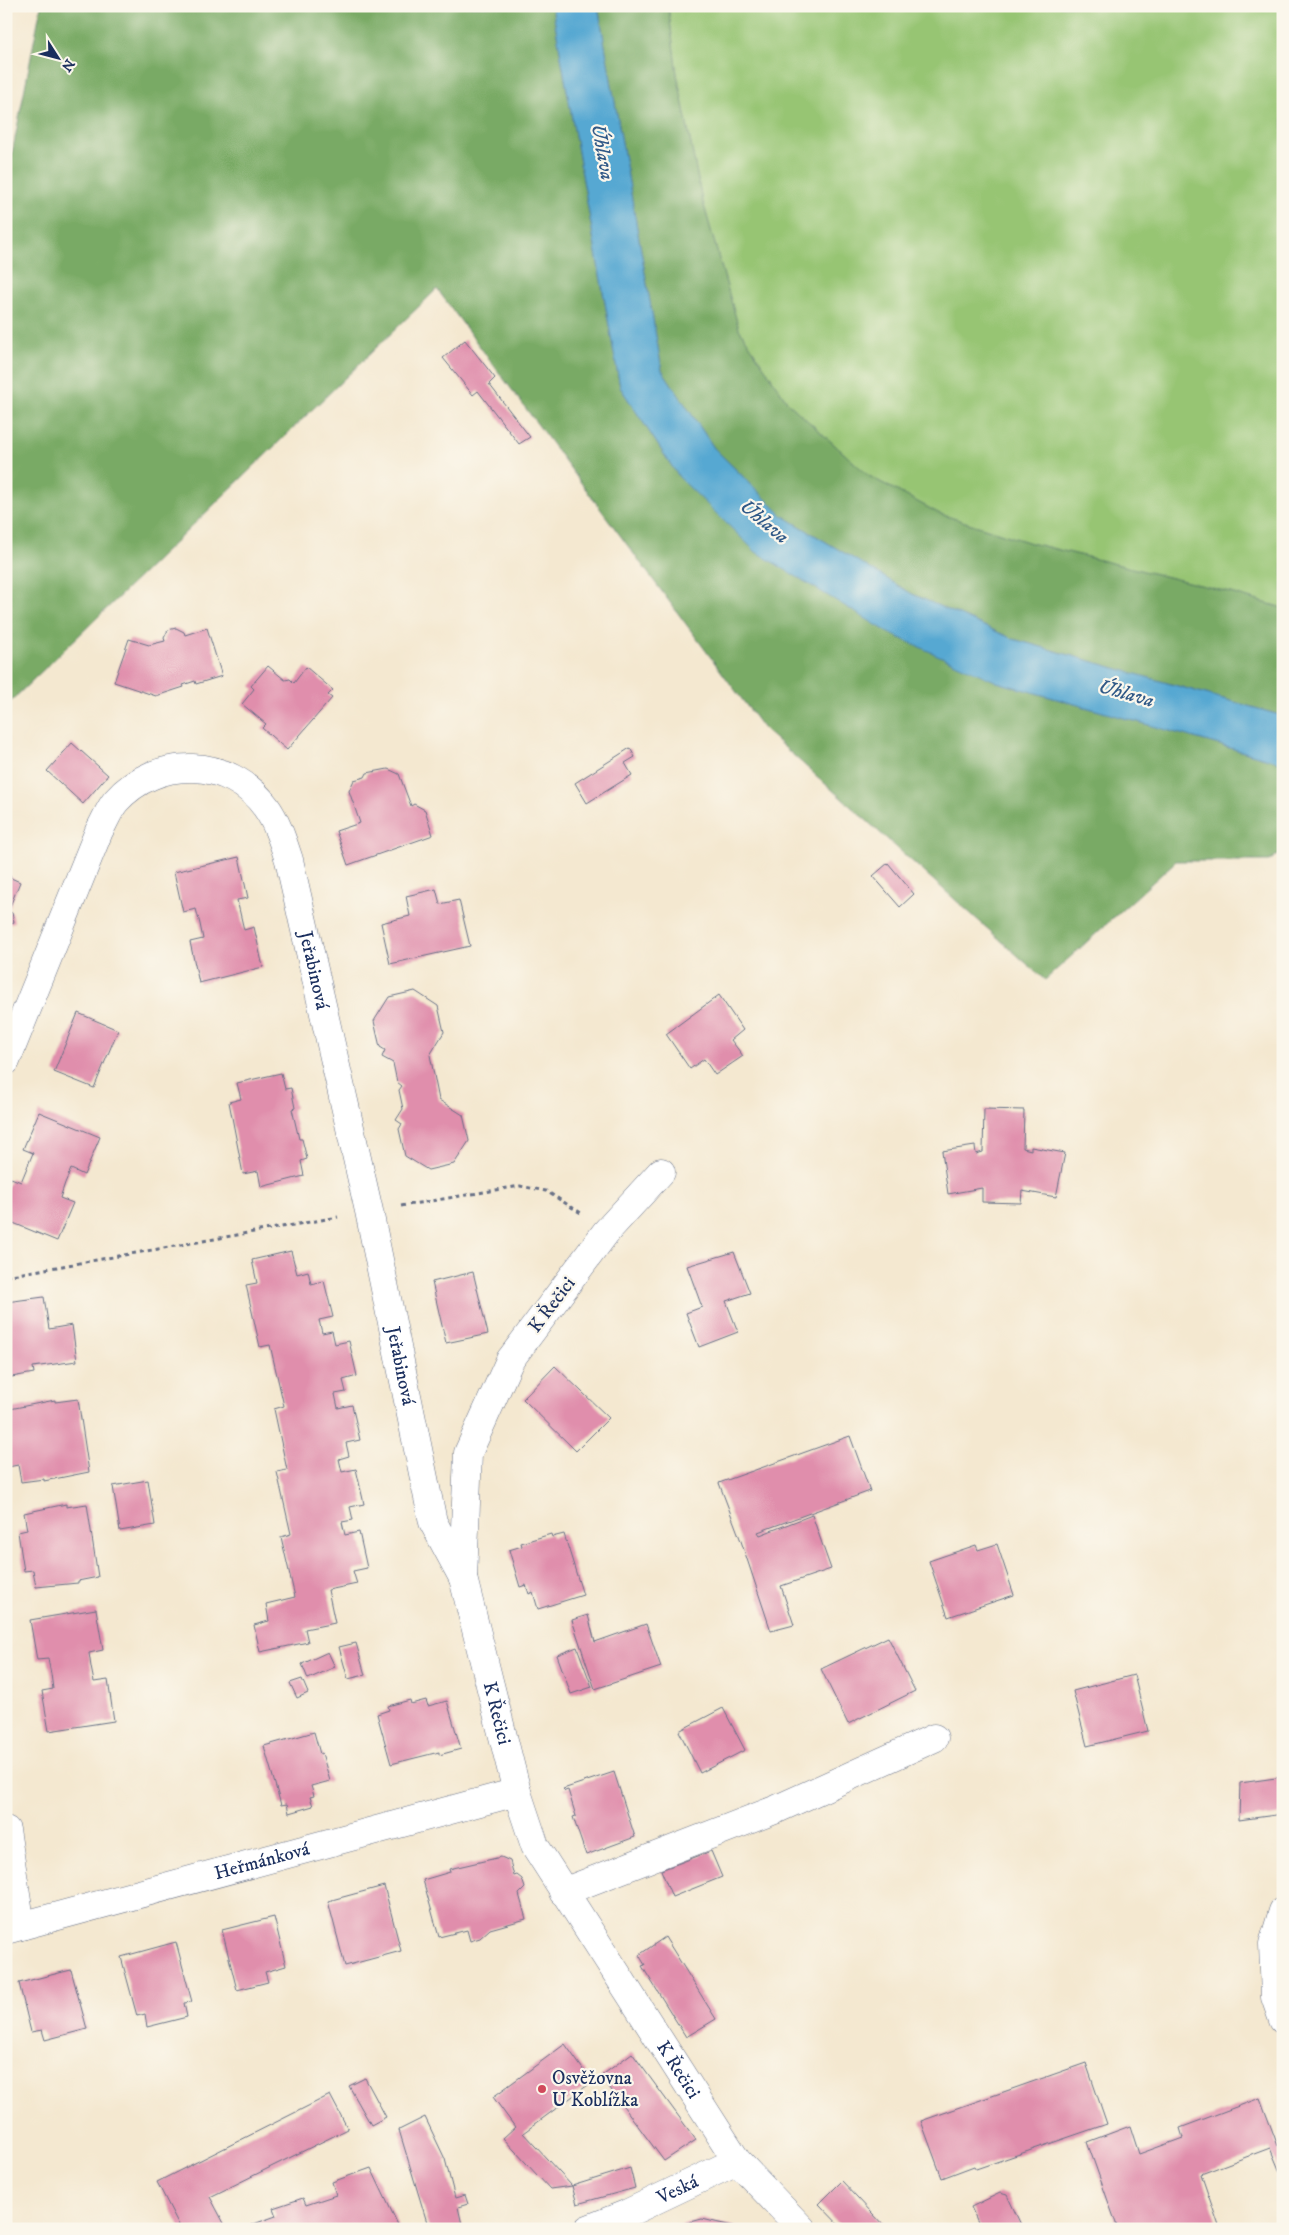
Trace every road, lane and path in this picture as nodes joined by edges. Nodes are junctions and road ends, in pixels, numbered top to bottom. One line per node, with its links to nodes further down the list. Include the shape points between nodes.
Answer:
1 (6, 1061): 3 (street, Jeřabinová, via 99,831 116,801 139,782 173,768 201,768 225,774 248,787 267,807 289,860)
2 (661, 1172): 4 (street, K Řečici)
3 (369, 1211): 4 (path, via 520,1186 546,1191); 5 (path); 6 (street, Jeřabinová, via 433,1522)
4 (606, 1232): 6 (street, K Řečici, via 510,1360 468,1454)
5 (6, 1276)
6 (463, 1578): 8 (street, K Řečici)
7 (934, 1738): 10 (street, via 777,1809)
8 (517, 1792): 10 (street, K Řečici, via 535,1846); 12 (street, Heřmánková)
9 (6, 1830): 12 (street)
10 (563, 1892): 14 (street, K Řečici)
11 (1283, 1911): 13 (street, via 1273,1944 1275,1997)
12 (13, 1928)
13 (1283, 2020)
14 (738, 2161): 15 (street, Veská); 16 (street, K Řečici)
15 (588, 2229)
16 (802, 2229)

